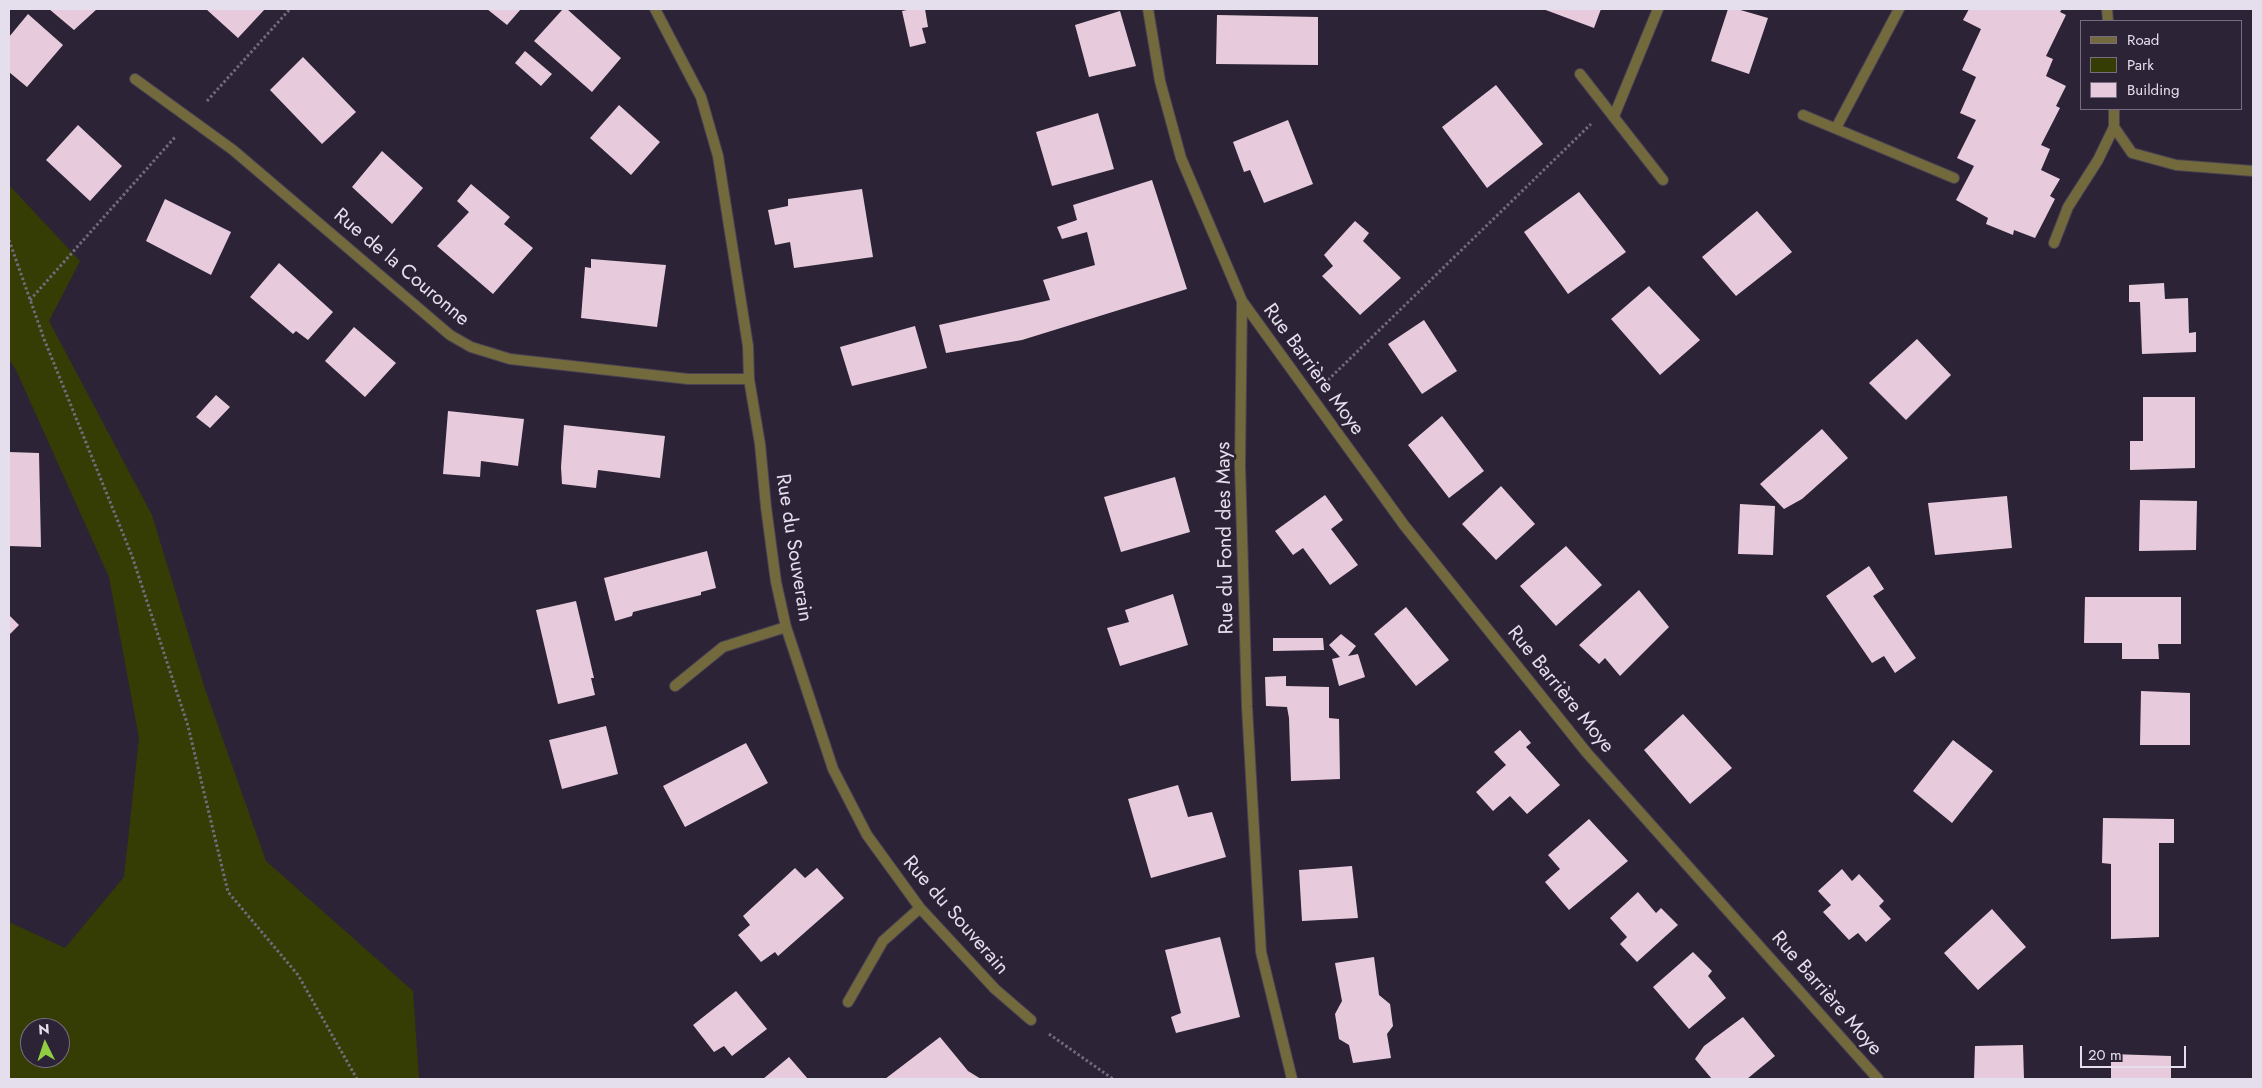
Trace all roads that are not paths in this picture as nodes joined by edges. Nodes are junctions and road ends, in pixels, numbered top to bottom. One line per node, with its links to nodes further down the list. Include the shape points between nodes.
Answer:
1 (655, 9): 17 (street, Rue du Souverain, via 700,97 718,156 748,346)
2 (1148, 9): 16 (street, Rue du Fond des Mays, via 1160,81 1181,158)
3 (1658, 9): 8 (street)
4 (1899, 9): 11 (street)
5 (1580, 74): 8 (street)
6 (135, 79): 17 (street, Rue de la Couronne, via 233,150 450,335 471,347 510,360 688,379)
7 (2114, 110): 10 (street)
8 (1610, 112): 14 (street)
9 (1803, 115): 11 (street)
10 (2114, 127): 12 (street, via 2132,153 2176,165); 15 (street, via 2098,160 2068,207)
11 (1836, 128): 13 (street)
12 (2253, 171)
13 (1954, 178)
14 (1663, 180)
15 (2054, 243)
16 (1242, 301): 23 (street, Rue du Fond des Mays, via 1240,464 1247,707 1261,952); 24 (street, Rue Barrière Moye, via 1404,525 1587,753)
17 (749, 379): 18 (street, Rue du Souverain, via 760,444 771,549)
18 (786, 627): 19 (street, via 723,647); 20 (street, Rue du Souverain, via 833,769 867,835)
19 (675, 686)
20 (920, 908): 21 (street, via 883,941); 22 (street, Rue du Souverain, via 995,989)
21 (848, 1002)
22 (1030, 1020)
23 (1292, 1079)
24 (1878, 1079)

